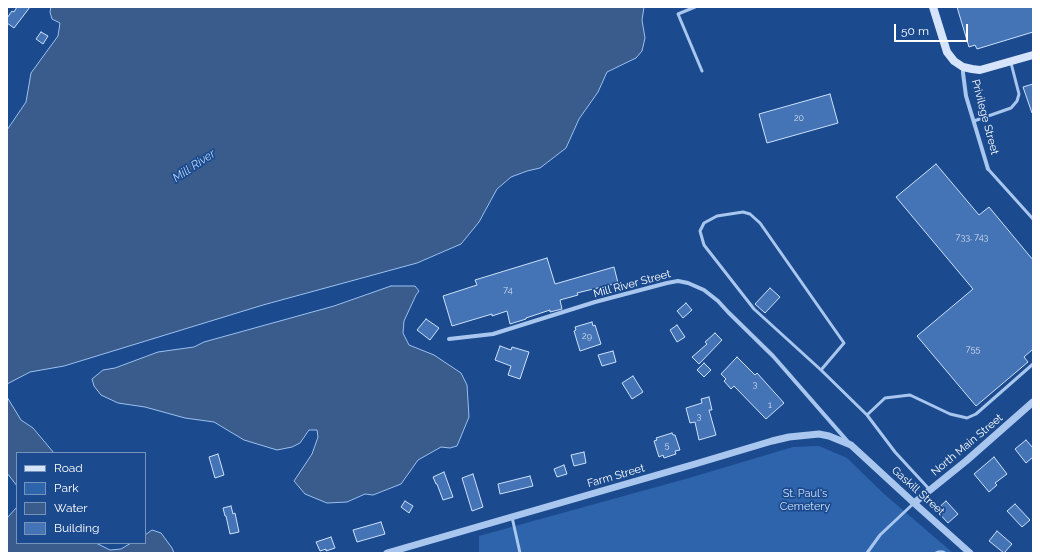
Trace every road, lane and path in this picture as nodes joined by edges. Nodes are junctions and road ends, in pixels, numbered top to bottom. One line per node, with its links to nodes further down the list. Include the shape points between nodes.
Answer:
1 (695, 7): 6 (lane, via 678,14)
2 (933, 7): 5 (main road, Privilege Street, via 947,52)
3 (1033, 55): 4 (main road)
4 (1010, 62): 5 (main road, via 980,70); 7 (lane, via 1019,94 1017,101 1011,108)
5 (963, 67): 7 (street, Privilege Street, via 966,96)
6 (702, 71)
7 (974, 121): 8 (street, Privilege Street)
8 (988, 169): 9 (lane)
9 (1033, 219)
10 (449, 339): 15 (street, Mill River Street, via 493,334 638,290 678,281 688,283 704,290 718,301 773,356)
11 (1033, 364): 14 (lane, via 976,414 967,418 950,414 910,395 885,398)
12 (821, 370): 12 (lane, via 754,309 704,245 700,231 704,223 717,216 743,212 750,214 760,223 844,343); 14 (lane)
13 (1033, 402): 16 (street, North Main Street)
14 (867, 415): 16 (lane, via 895,452)
15 (851, 445): 17 (street, Gaskill Street); 18 (street, Farm Street, via 819,434 789,437)
16 (930, 490): 17 (street, North Main Street)
17 (914, 503): 19 (lane, via 880,535); 26 (street, Gaskill Street)
18 (512, 517): 20 (street, Farm Street); 21 (lane)
19 (870, 549): 22 (lane); 23 (lane)
20 (387, 553)
21 (520, 553)
22 (867, 553)
23 (873, 553)
24 (936, 553): 25 (lane)
25 (945, 553)
26 (970, 553)

